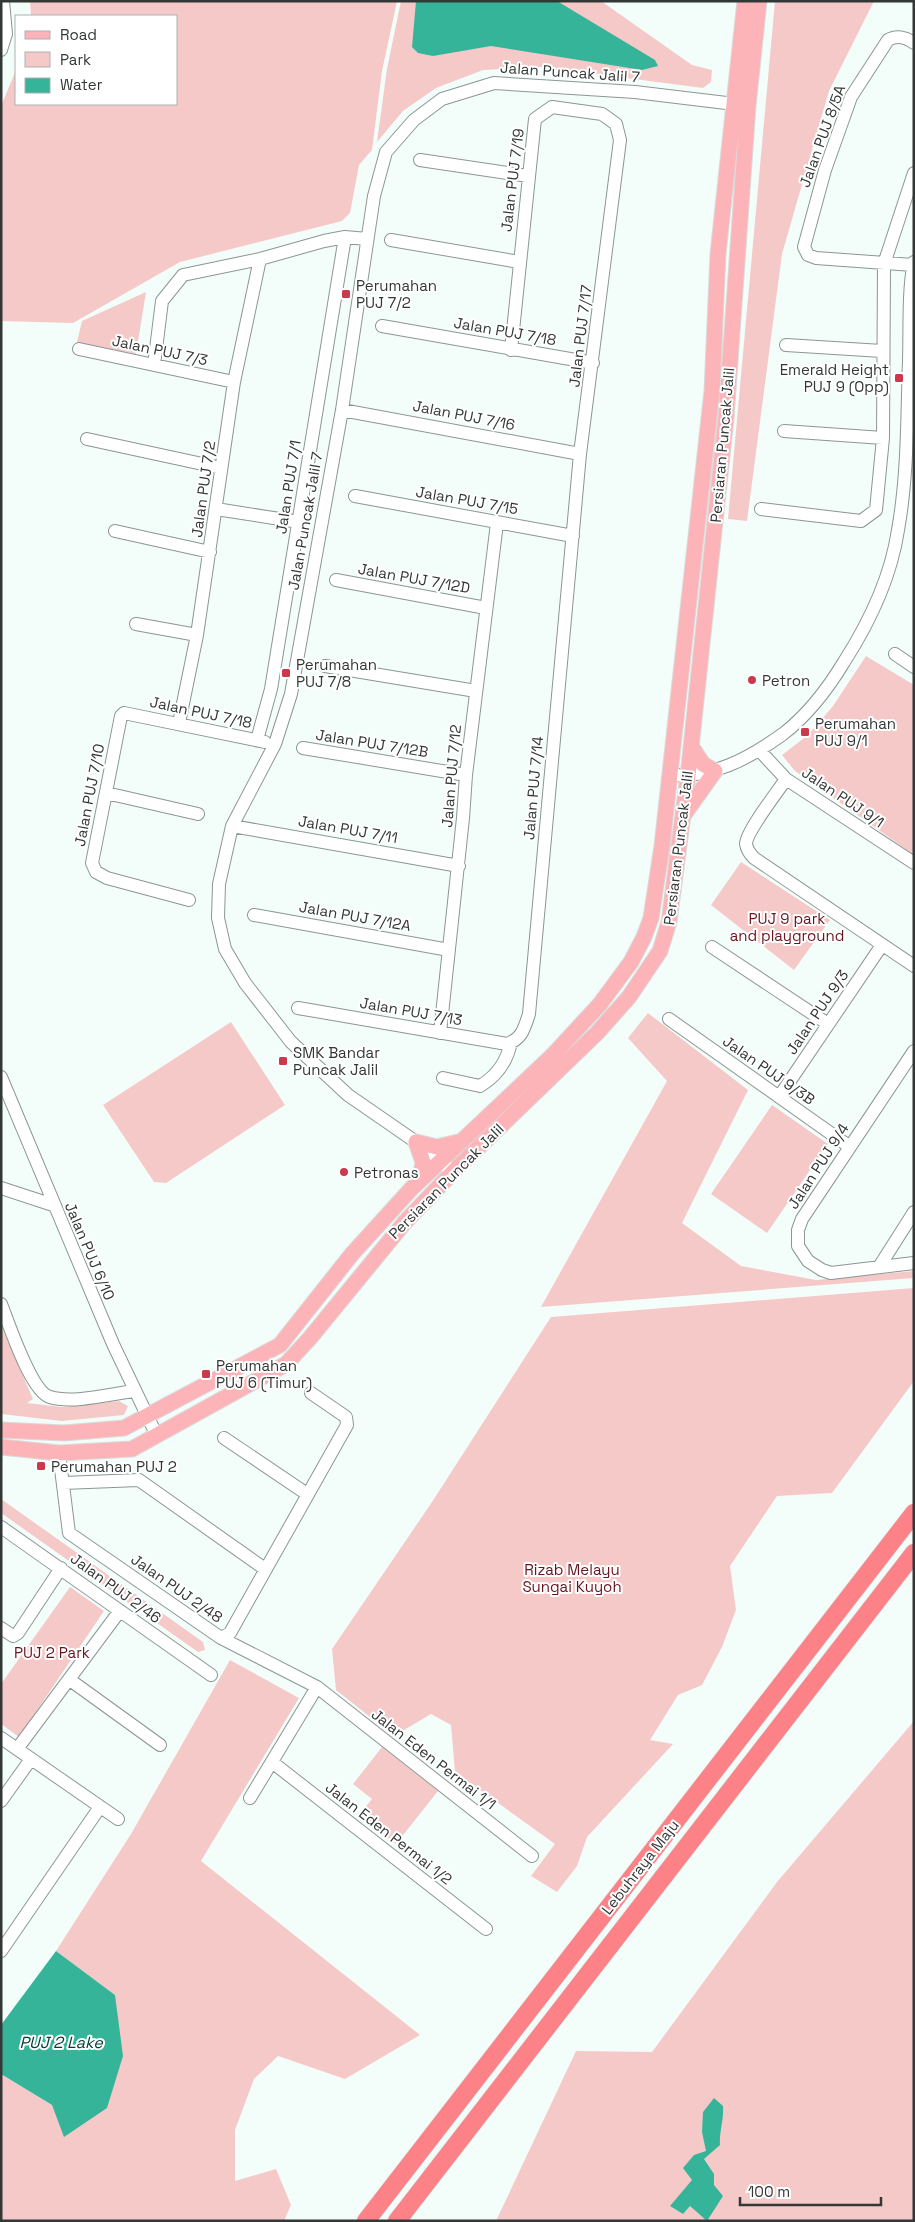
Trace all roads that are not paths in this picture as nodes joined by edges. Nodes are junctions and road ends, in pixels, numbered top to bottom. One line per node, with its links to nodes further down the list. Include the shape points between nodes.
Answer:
1 (745, 1): 6 (main road, Persiaran Puncak Jalil)
2 (759, 1): 6 (main road, Persiaran Puncak Jalil)
3 (3, 7): 5 (street, via 6,34)
4 (914, 42): 17 (street, Jalan PUJ 8/5A, via 903,38 888,40 851,97 825,170 804,247 812,257)
5 (1, 50)
6 (741, 105): 12 (street, Jalan Puncak Jalil 7, via 635,92 494,83 466,90 442,100 414,120 386,152); 53 (main road, Persiaran Puncak Jalil, via 726,418); 58 (main road, Persiaran Puncak Jalil, via 718,254 712,390)
7 (620, 140): 10 (street, Jalan PUJ 7/19, via 616,124 602,114 552,107 535,119); 23 (street, Jalan PUJ 7/17)
8 (420, 160): 10 (street)
9 (914, 173): 17 (street)
10 (528, 176): 15 (street, Jalan PUJ 7/19)
11 (345, 237): 12 (street); 14 (street); 36 (street, Jalan PUJ 7/1)
12 (366, 239): 26 (street, Jalan Puncak Jalil 7)
13 (391, 240): 15 (street)
14 (260, 259): 24 (street, via 183,275 162,301); 25 (street, Jalan PUJ 7/2)
15 (519, 262): 21 (street, Jalan PUJ 7/19)
16 (913, 263): 17 (street); 32 (street)
17 (884, 264): 22 (street)
18 (382, 326): 21 (street, Jalan PUJ 7/18)
19 (786, 345): 22 (street)
20 (79, 350): 24 (street, Jalan PUJ 7/3)
21 (511, 350): 23 (street, Jalan PUJ 7/18)
22 (882, 351): 28 (street)
23 (594, 363): 30 (street, Jalan PUJ 7/17)
24 (154, 365): 25 (street, Jalan PUJ 7/3)
25 (234, 382): 31 (street, Jalan PUJ 7/2)
26 (342, 410): 30 (street, Jalan PUJ 7/16); 52 (street, Jalan Puncak Jalil 7, via 291,694)
27 (784, 431): 28 (street)
28 (883, 438): 35 (street, via 876,510 861,521)
29 (87, 439): 31 (street)
30 (580, 454): 39 (street, Jalan PUJ 7/17)
31 (222, 468): 34 (street, Jalan PUJ 7/2)
32 (909, 469): 55 (street, via 898,531 884,581 864,631 823,696 791,728)
33 (355, 496): 37 (street, Jalan PUJ 7/15)
34 (216, 509): 36 (street); 40 (street, Jalan PUJ 7/2)
35 (762, 509)
36 (299, 522): 51 (street, Jalan PUJ 7/1, via 271,689)
37 (497, 522): 39 (street, Jalan PUJ 7/15); 42 (street, Jalan PUJ 7/12)
38 (115, 531): 40 (street)
39 (573, 536): 77 (street, Jalan PUJ 7/14, via 529,1014 523,1032)
40 (210, 552): 44 (street, Jalan PUJ 7/2)
41 (336, 580): 42 (street, Jalan PUJ 7/12D)
42 (486, 608): 48 (street, Jalan PUJ 7/12)
43 (136, 624): 44 (street)
44 (197, 635): 50 (street, Jalan PUJ 7/2)
45 (895, 654): 47 (street)
46 (325, 666): 48 (street)
47 (914, 666)
48 (476, 691): 57 (street, Jalan PUJ 7/12)
49 (121, 716): 50 (street, Jalan PUJ 7/18); 61 (street, Jalan PUJ 7/10)
50 (179, 723): 51 (street, Jalan PUJ 7/18)
51 (257, 740): 52 (street, Jalan PUJ 7/18)
52 (275, 744): 64 (street, Jalan Puncak Jalil 7)
53 (691, 746): 56 (main road, via 702,764); 59 (main road, Persiaran Puncak Jalil)
54 (303, 748): 57 (street, Jalan PUJ 7/12B)
55 (760, 751): 56 (street); 60 (street, Jalan PUJ 9/1)
56 (715, 771): 59 (street); 63 (main road)
57 (466, 775): 66 (street, Jalan PUJ 7/12)
58 (669, 775): 59 (street); 84 (main road, Persiaran Puncak Jalil, via 651,918 631,962 600,1004 553,1055)
59 (688, 776): 63 (main road, Persiaran Puncak Jalil)
60 (786, 779): 65 (street, Jalan PUJ 9/1); 69 (street, via 750,833 746,846 749,852)
61 (106, 793): 62 (street); 67 (street, Jalan PUJ 7/10, via 92,863 96,872 107,878)
62 (198, 814)
63 (682, 818): 87 (main road, Persiaran Puncak Jalil, via 666,937 647,974 597,1032)
64 (232, 826): 66 (street, Jalan PUJ 7/11); 83 (street, Jalan Puncak Jalil 7, via 219,884 218,918 225,949 245,983 298,1049 348,1095)
65 (914, 863)
66 (458, 866): 71 (street, Jalan PUJ 7/12)
67 (189, 900)
68 (254, 915): 71 (street, Jalan PUJ 7/12A)
69 (882, 945): 72 (street); 75 (street, Jalan PUJ 9/3)
70 (712, 947): 75 (street)
71 (450, 950): 76 (street, Jalan PUJ 7/12)
72 (914, 966)
73 (298, 1008): 76 (street, Jalan PUJ 7/13)
74 (669, 1019): 81 (street, Jalan PUJ 9/3B)
75 (828, 1024): 81 (street, Jalan PUJ 9/3)
76 (440, 1033): 77 (street, Jalan PUJ 7/13, via 507,1044)
77 (514, 1041): 80 (street, Jalan PUJ 7/14, via 501,1068 480,1086)
78 (914, 1051): 85 (street, Jalan PUJ 9/4)
79 (1, 1078): 82 (street, Jalan PUJ 6/10)
80 (443, 1078)
81 (778, 1097): 85 (street, Jalan PUJ 9/3B)
82 (5, 1099): 90 (street, Jalan PUJ 6/10)
83 (416, 1142): 84 (main road, via 437,1147); 86 (street, Jalan Puncak Jalil 7); 88 (main road, via 423,1162)
84 (459, 1142): 86 (main road, Persiaran Puncak Jalil)
85 (850, 1147): 93 (street, Jalan PUJ 9/4, via 802,1219 798,1246 808,1261 831,1273)
86 (439, 1160): 87 (street, Jalan Puncak Jalil 7); 88 (main road, Persiaran Puncak Jalil)
87 (453, 1172): 99 (main road, Persiaran Puncak Jalil, via 381,1248 354,1285 286,1364)
88 (420, 1180): 97 (main road, Persiaran Puncak Jalil, via 352,1254 280,1345)
89 (1, 1188): 90 (street)
90 (53, 1204): 95 (street, Jalan PUJ 6/10)
91 (914, 1212): 93 (street)
92 (914, 1263): 93 (street, Jalan PUJ 9/4)
93 (879, 1267)
94 (1, 1304): 95 (street, via 34,1383 44,1394 77,1398)
95 (134, 1391): 97 (street, Jalan PUJ 6/10)
96 (311, 1393): 104 (street, Jalan PUJ 2/48, via 348,1419)
97 (146, 1416): 98 (main road, Persiaran Puncak Jalil, via 124,1428 64,1433); 99 (street, Jalan PUJ 6/10)
98 (1, 1430)
99 (156, 1434): 102 (main road, Persiaran Puncak Jalil, via 132,1449)
100 (224, 1438): 104 (street)
101 (1, 1447): 102 (main road, Persiaran Puncak Jalil)
102 (59, 1453): 103 (street, Jalan PUJ 2/48)
103 (63, 1483): 109 (street, via 138,1480); 112 (street, Jalan PUJ 2/48, via 70,1534)
104 (307, 1494): 109 (street, Jalan PUJ 2/48)
105 (914, 1513): 128 (highway, Lebuhraya Maju)
106 (1, 1526): 108 (street, Jalan PUJ 2/46)
107 (914, 1553): 129 (highway, Lebuhraya Maju)
108 (61, 1568): 110 (street, Jalan PUJ 2/46); 111 (street, via 18,1633 13,1636)
109 (265, 1569): 112 (street, Jalan PUJ 2/48, via 230,1633)
110 (119, 1612): 113 (street, Jalan PUJ 2/46); 114 (street)
111 (1, 1628)
112 (222, 1638): 115 (street, Jalan Eden Permai 1/1)
113 (211, 1675)
114 (70, 1680): 117 (street); 118 (street)
115 (317, 1687): 120 (street); 125 (street, Jalan Eden Permai 1/1)
116 (1, 1738): 118 (street)
117 (160, 1745)
118 (18, 1750): 119 (street)
119 (31, 1759): 122 (street); 123 (street)
120 (272, 1762): 121 (street); 126 (street, Jalan Eden Permai 1/2)
121 (250, 1798)
122 (1, 1801)
123 (100, 1808): 124 (street); 127 (street)
124 (118, 1819)
125 (532, 1856)
126 (486, 1929)
127 (1, 1951)
128 (366, 2221)
129 (397, 2221)

